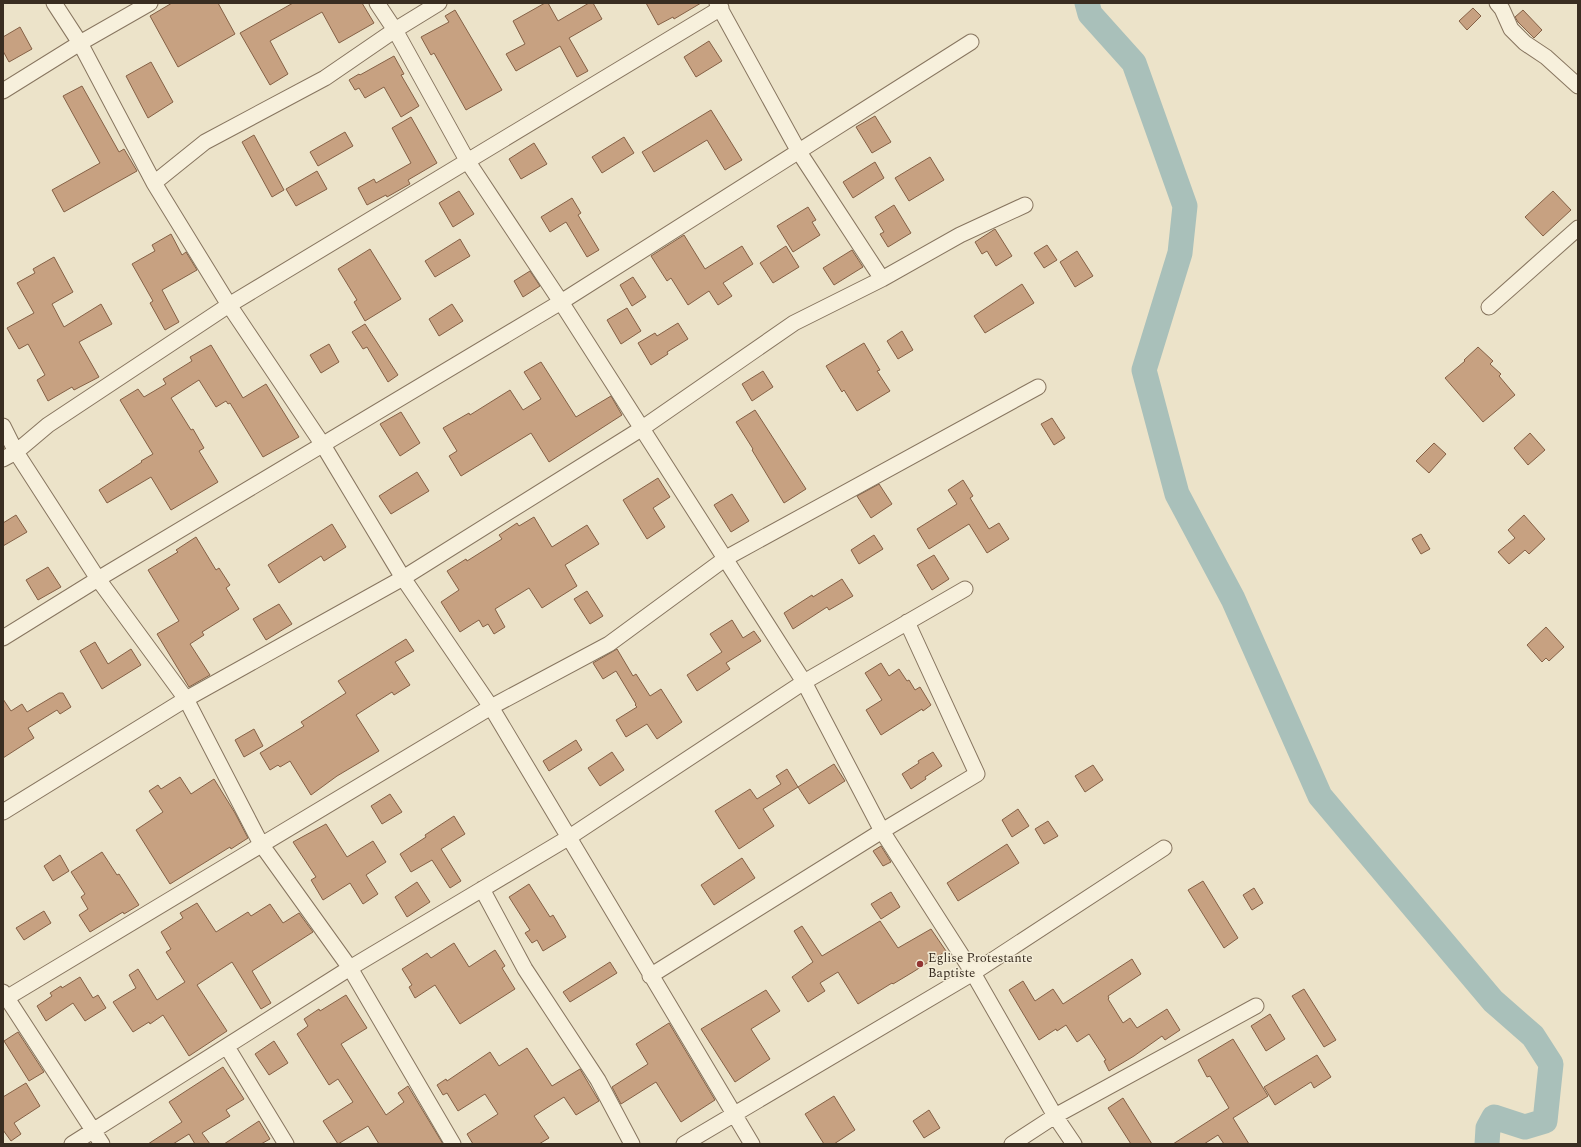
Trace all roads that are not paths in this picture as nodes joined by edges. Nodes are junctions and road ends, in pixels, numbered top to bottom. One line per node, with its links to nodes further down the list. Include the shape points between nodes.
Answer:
1 (54, 3): 9 (street)
2 (150, 3): 9 (street)
3 (377, 3): 7 (street)
4 (438, 3): 7 (street)
5 (1496, 3): 10 (street, via 1502,9 1511,29)
6 (719, 5): 12 (street); 13 (street)
7 (395, 30): 13 (street); 14 (street, via 325,78 205,142)
8 (971, 42): 12 (street)
9 (80, 43): 11 (street); 14 (street)
10 (1578, 86)
11 (3, 91)
12 (799, 152): 17 (street); 18 (street)
13 (468, 162): 18 (street); 19 (street)
14 (154, 182): 19 (street)
15 (1025, 205): 17 (street, via 960,235)
16 (1578, 228): 20 (street)
17 (882, 279): 23 (street, via 794,323)
18 (561, 302): 23 (street); 24 (street)
19 (230, 305): 24 (street); 25 (street, via 48,425)
20 (1489, 307)
21 (1038, 387): 27 (street)
22 (3, 426): 25 (street)
23 (641, 429): 27 (street); 28 (street)
24 (323, 445): 28 (street); 29 (street)
25 (16, 452): 26 (street); 29 (street)
26 (3, 459)
27 (726, 558): 33 (street); 35 (street, via 609,644)
28 (403, 578): 34 (street); 35 (street)
29 (98, 579): 32 (street); 34 (street)
30 (964, 589): 31 (street)
31 (907, 622): 33 (street); 37 (street, via 977,774)
32 (3, 638)
33 (804, 682): 37 (street); 38 (street)
34 (186, 699): 36 (street); 39 (street)
35 (491, 707): 38 (street); 39 (street)
36 (3, 812)
37 (882, 831): 43 (street); 44 (street)
38 (568, 838): 41 (street); 44 (street)
39 (261, 844): 42 (street); 45 (street)
40 (1164, 848): 43 (street)
41 (482, 889): 42 (street); 55 (street, via 525,969 598,1080)
42 (350, 968): 47 (street); 54 (street)
43 (973, 973): 48 (street); 49 (street)
44 (650, 976): 48 (street)
45 (4, 996): 50 (street)
46 (1256, 1006): 49 (street)
47 (227, 1047): 50 (street); 53 (street)
48 (734, 1115): 56 (street); 57 (street)
49 (1055, 1116): 58 (street); 59 (street)
50 (94, 1131): 51 (street); 52 (street)
51 (72, 1144)
52 (102, 1144)
53 (286, 1144)
54 (453, 1144)
55 (632, 1144)
56 (684, 1144)
57 (752, 1144)
58 (1012, 1144)
59 (1074, 1144)

